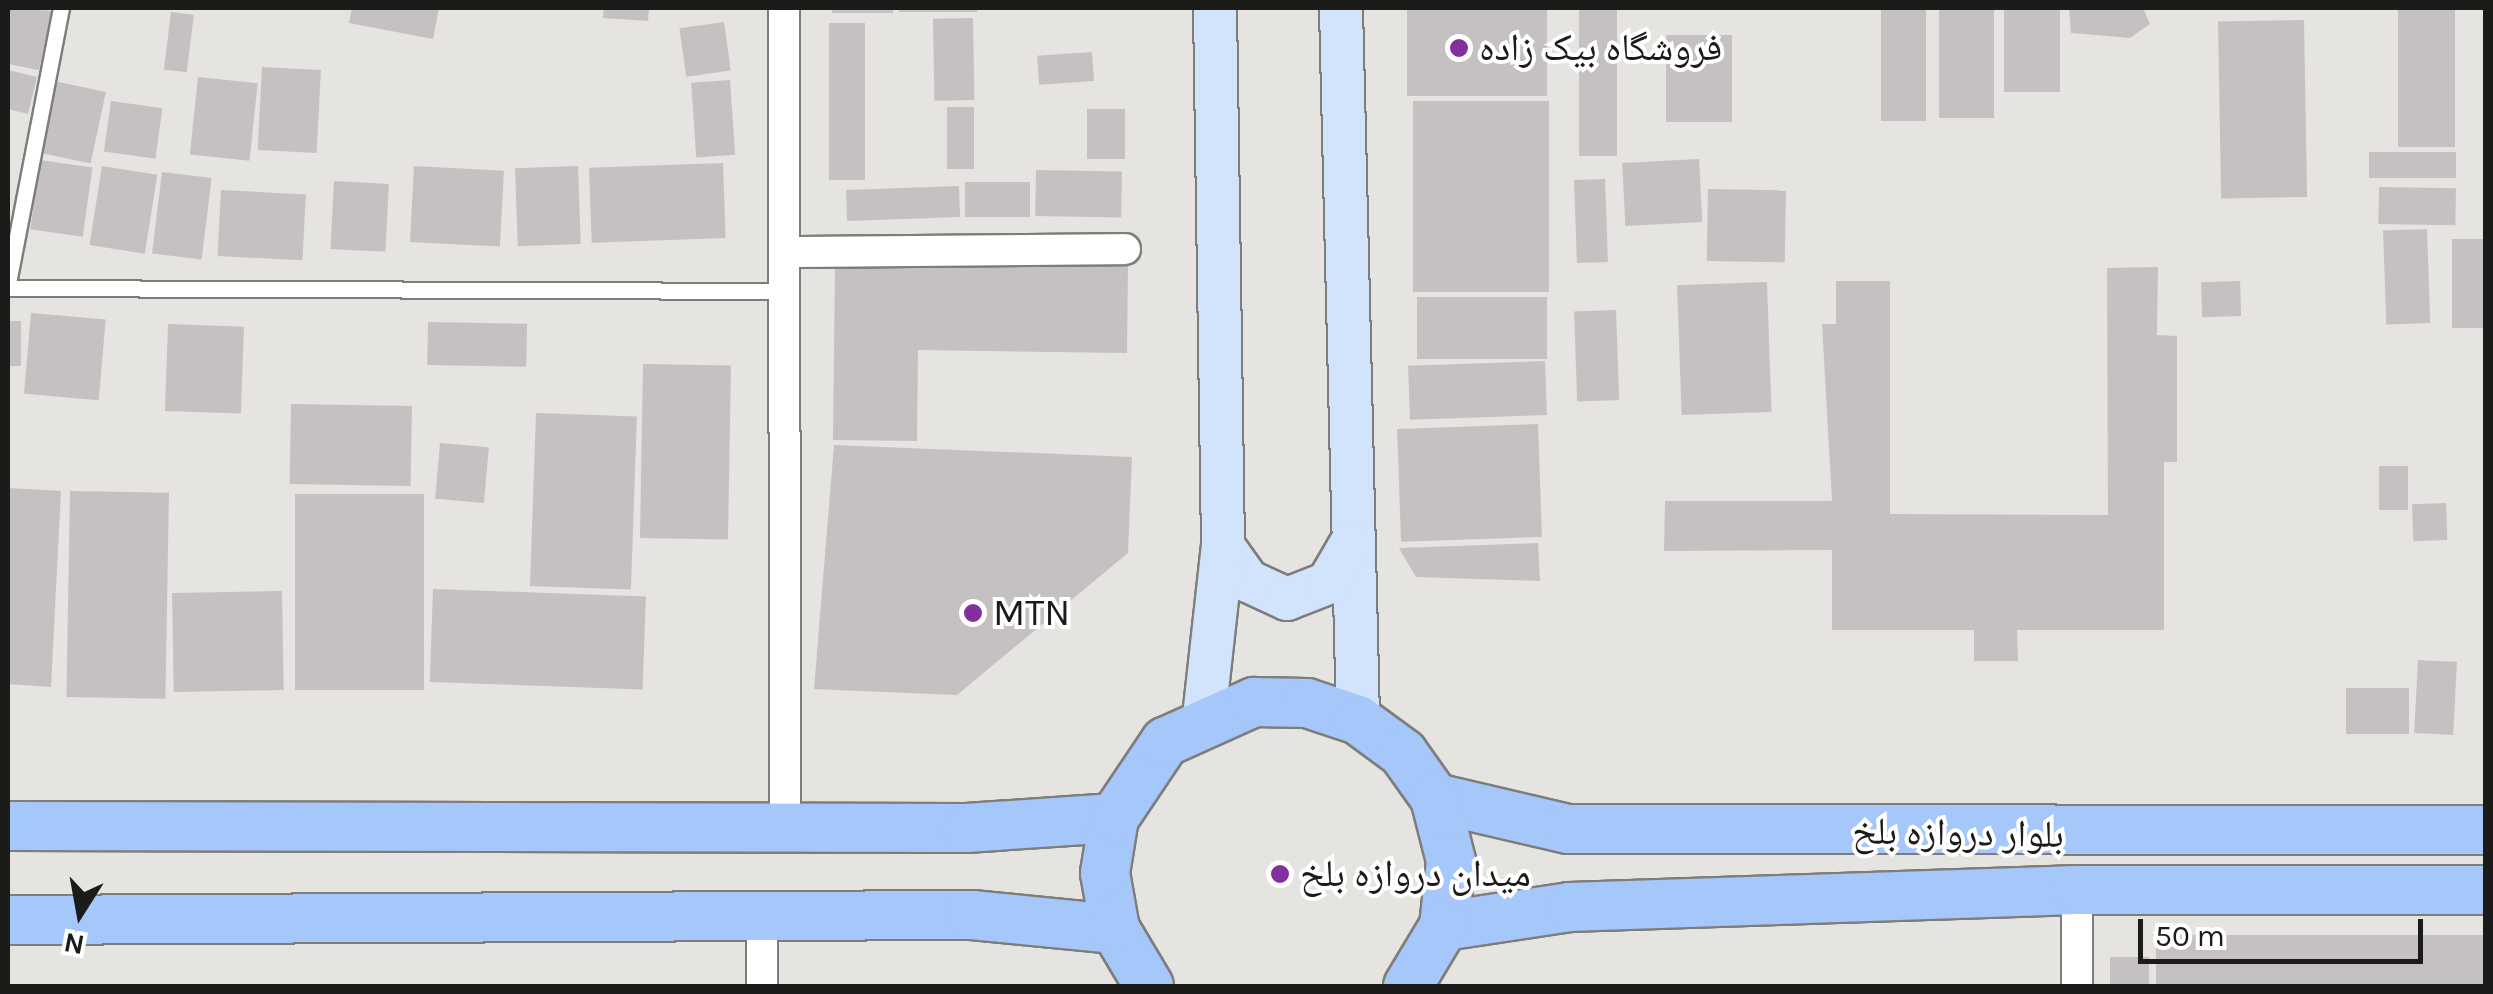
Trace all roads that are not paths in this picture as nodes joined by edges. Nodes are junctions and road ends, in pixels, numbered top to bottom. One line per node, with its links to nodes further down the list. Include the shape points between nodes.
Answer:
1 (61, 8): 7 (lane)
2 (784, 8): 6 (street)
3 (1214, 8): 9 (street)
4 (1341, 8): 10 (street)
5 (1125, 249): 6 (street)
6 (786, 252): 8 (street)
7 (8, 285): 8 (lane)
8 (786, 290): 15 (street)
9 (1223, 546): 10 (street, via 1248,581 1287,599 1328,583); 11 (street)
10 (1350, 546): 12 (street)
11 (1204, 717): 12 (main road, via 1254,702 1308,703); 14 (main road, via 1165,742)
12 (1358, 720): 13 (main road, via 1403,753)
13 (1435, 798): 17 (main road, بلوار دروازه بلخ, via 1568,829); 22 (main road, via 1452,861)
14 (1114, 818): 15 (main road, via 966,828); 23 (main road, via 1105,873)
15 (785, 822): 16 (main road)
16 (8, 826)
17 (2486, 830)
18 (2078, 890): 19 (main road, بلوار دروازه بلخ); 22 (main road, بلوار دروازه بلخ, via 1570,907); 27 (street)
19 (2486, 890)
20 (762, 914): 21 (main road); 23 (main road, via 972,914); 24 (street)
21 (8, 920)
22 (1444, 926): 26 (main road)
23 (1114, 929): 25 (main road)
24 (762, 986)
25 (1148, 986)
26 (1408, 986)
27 (2077, 986)

